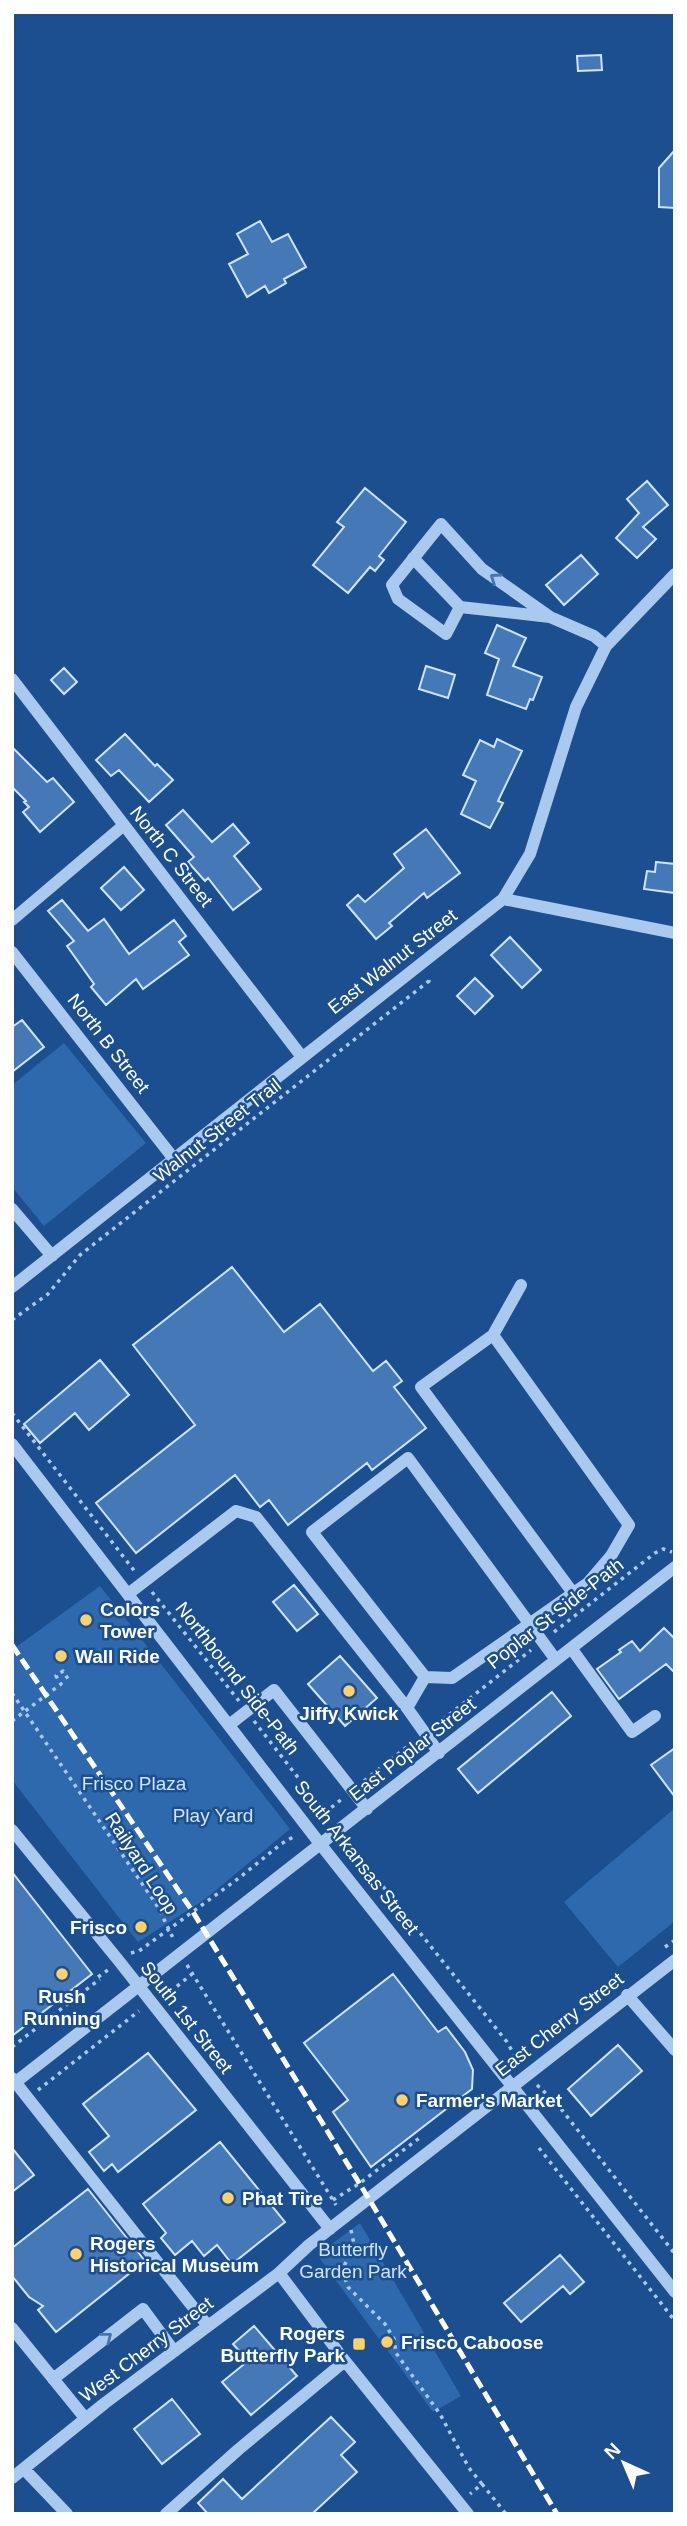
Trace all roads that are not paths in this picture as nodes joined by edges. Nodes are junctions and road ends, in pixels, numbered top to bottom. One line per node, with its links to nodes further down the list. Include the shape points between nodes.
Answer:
1 (413, 558): 3 (street); 3 (street, via 392,584 398,599 446,634); 4 (street, one-way to 1, via 482,569 441,524)
2 (675, 574): 5 (street, East Walnut Street)
3 (460, 607): 4 (street)
4 (550, 617): 5 (street)
5 (606, 646): 8 (street, East Walnut Street, via 576,707 530,854)
6 (12, 679): 7 (street, North C Street)
7 (124, 825): 9 (street); 12 (street, North C Street)
8 (503, 900): 10 (street); 12 (street, East Walnut Street)
9 (12, 920)
10 (675, 933)
11 (12, 951): 13 (street, North B Street)
12 (302, 1057): 13 (street, East Walnut Street)
13 (174, 1159): 15 (street, East Walnut Street)
14 (12, 1209): 15 (street)
15 (52, 1256): 17 (street, East Walnut Street)
16 (521, 1286): 18 (street)
17 (12, 1287)
18 (493, 1335): 21 (street, via 629,1525 611,1556); 21 (street, via 421,1387)
19 (12, 1444): 22 (street, South Arkansas Street)
20 (675, 1567): 24 (street, East Poplar Street)
21 (573, 1593): 23 (street)
22 (128, 1594): 27 (street, via 236,1511 256,1517); 29 (street, South Arkansas Street)
23 (529, 1624): 25 (street); 26 (street, via 452,1678); 26 (street, via 408,1458 312,1532)
24 (571, 1648): 25 (street, East Poplar Street); 28 (street, via 632,1732)
25 (556, 1660): 30 (street, East Poplar Street)
26 (425, 1676): 27 (street)
27 (407, 1708): 30 (street)
28 (655, 1716)
29 (229, 1725): 31 (street, via 274,1690); 33 (street, South Arkansas Street)
30 (439, 1753): 31 (street, East Poplar Street)
31 (366, 1809): 33 (street, East Poplar Street)
32 (12, 1830): 35 (street, South 1st Street)
33 (321, 1845): 35 (street, East Poplar Street); 39 (street, South Arkansas Street)
34 (675, 1960): 36 (street, East Cherry Street)
35 (138, 1987): 38 (street, East Poplar Street); 41 (street, South 1st Street)
36 (627, 1995): 37 (street); 39 (street, East Cherry Street)
37 (675, 2050)
38 (13, 2082): 44 (street)
39 (511, 2085): 40 (street, East Cherry Street); 43 (street, South Arkansas Street)
40 (369, 2199): 41 (street, West Cherry Street)
41 (330, 2229): 42 (street, West Cherry Street)
42 (279, 2273): 44 (street, West Cherry Street); 47 (street)
43 (675, 2291)
44 (208, 2326): 46 (street, West Cherry Street)
45 (12, 2328): 48 (street)
46 (174, 2351): 48 (street, one-way to 46, via 143,2309); 49 (street, West Cherry Street)
47 (345, 2361): 53 (street); 54 (street)
48 (53, 2379): 49 (street)
49 (85, 2418): 50 (street, West Cherry Street)
50 (24, 2469): 51 (street, West Cherry Street); 52 (street)
51 (12, 2479)
52 (67, 2514)
53 (166, 2514)
54 (468, 2514)

